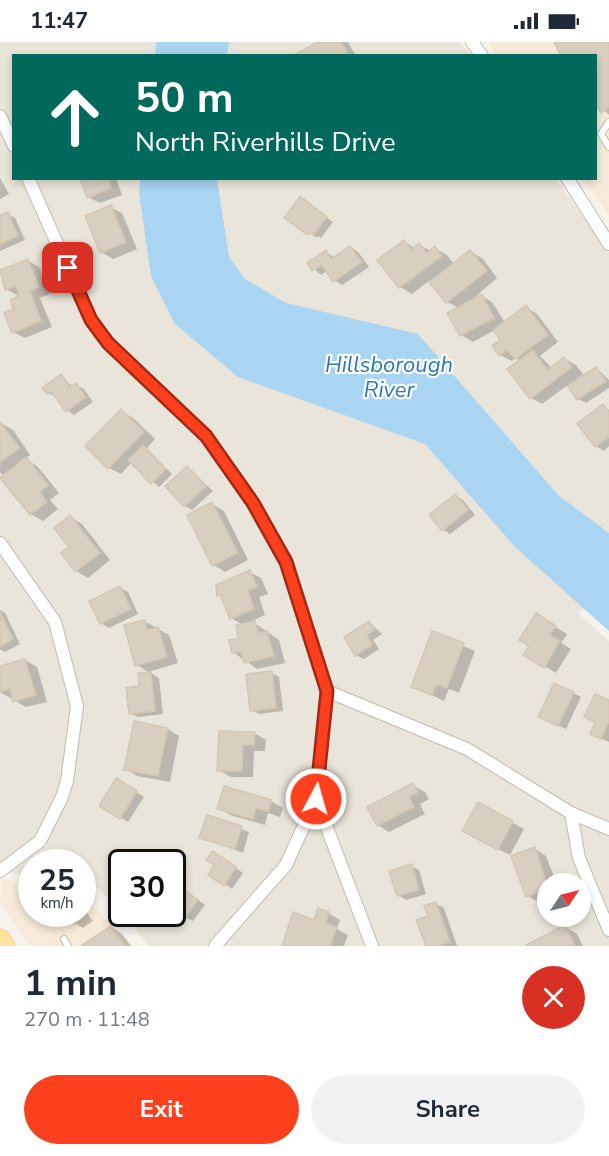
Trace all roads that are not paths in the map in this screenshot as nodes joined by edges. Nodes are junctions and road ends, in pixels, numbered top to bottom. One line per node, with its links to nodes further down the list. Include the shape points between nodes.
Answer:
1 (0, 116): 3 (street)
2 (609, 122): 4 (lane, via 601,134)
3 (12, 142)
4 (609, 147)
5 (29, 180): 9 (street, via 91,320 108,343 206,436 253,503 291,572)
6 (568, 180): 7 (street)
7 (607, 236)
8 (0, 543): 13 (street, via 55,622 76,706 62,797 40,841)
9 (327, 691): 10 (street); 11 (street, via 467,749)
10 (316, 799): 19 (street, via 286,865); 20 (street)
11 (571, 813): 12 (street); 14 (street, via 579,858)
12 (609, 829)
13 (0, 871)
14 (609, 930)
15 (0, 939): 17 (main road)
16 (63, 939): 18 (lane)
17 (5, 946)
18 (68, 946)
19 (215, 946)
20 (372, 946)

